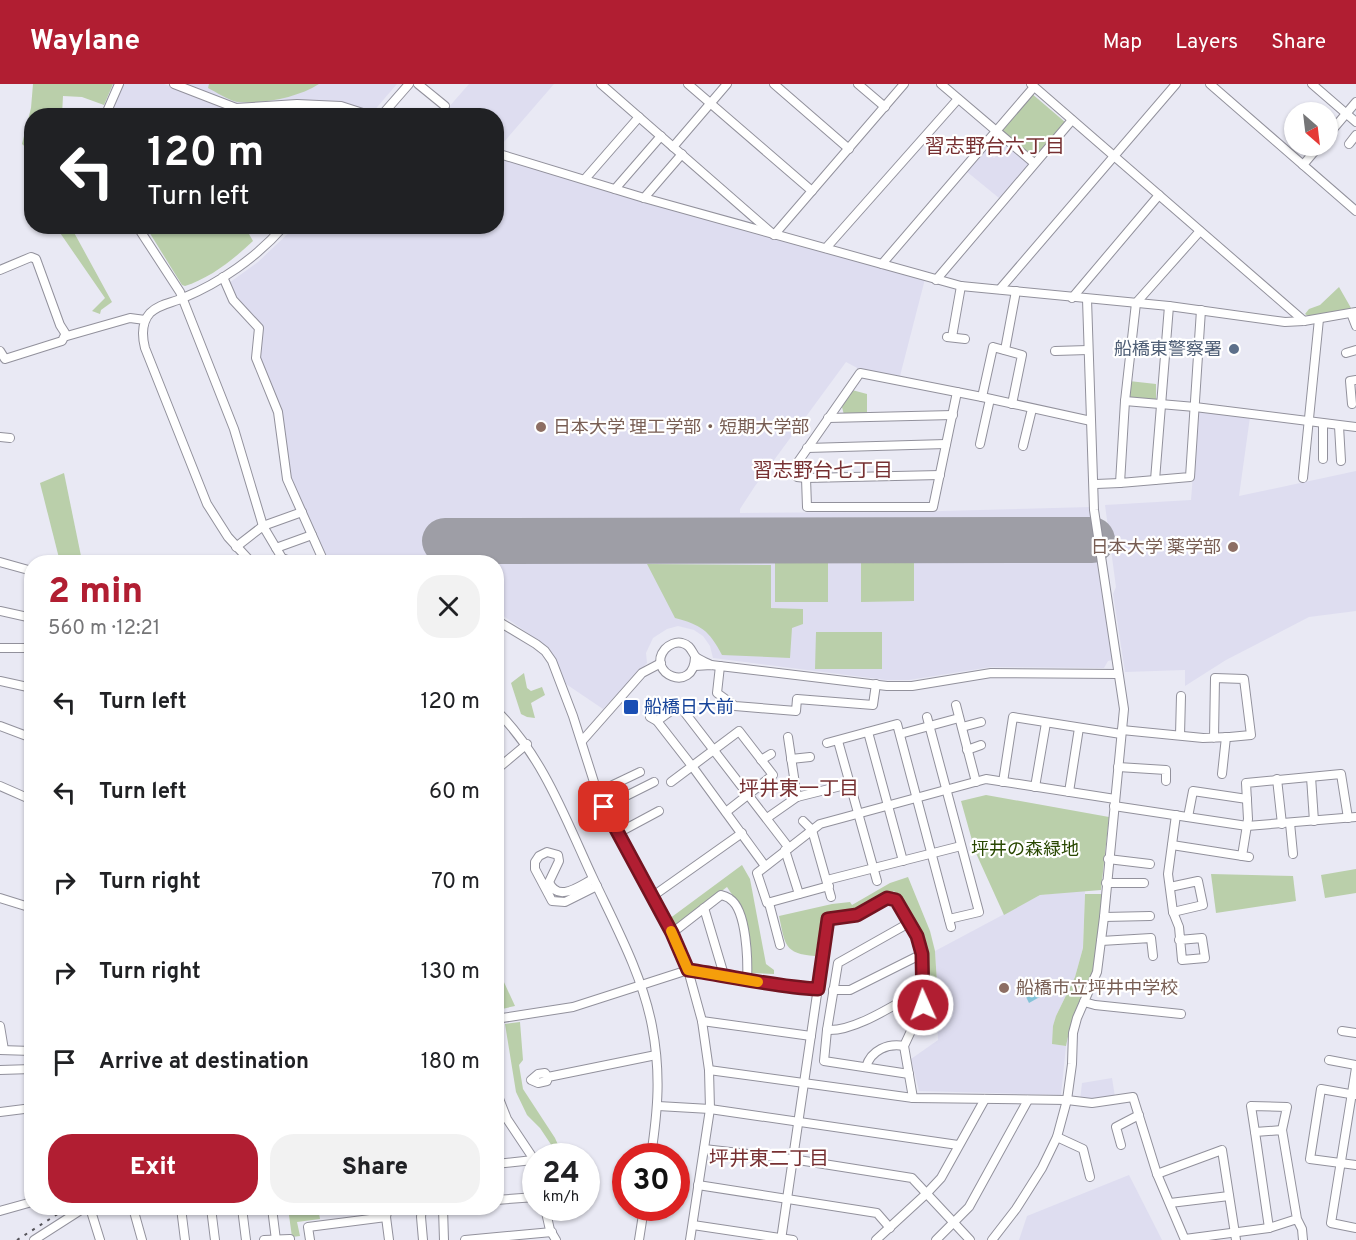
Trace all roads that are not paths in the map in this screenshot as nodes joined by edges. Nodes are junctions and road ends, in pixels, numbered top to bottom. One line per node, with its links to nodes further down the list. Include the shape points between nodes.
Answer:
1 (119, 84): 21 (street)
2 (174, 84): 23 (street)
3 (409, 84): 25 (street)
4 (418, 84): 19 (street)
5 (601, 84): 27 (street)
6 (688, 84): 17 (street)
7 (727, 84): 17 (street)
8 (774, 84): 36 (street)
9 (858, 84): 20 (street)
10 (904, 84): 20 (street)
11 (941, 84): 16 (street)
12 (1176, 84): 39 (street)
13 (1210, 84): 42 (street)
14 (1312, 84): 26 (street)
15 (1032, 85): 28 (street); 31 (street)
16 (958, 99): 31 (street); 53 (street)
17 (710, 102): 35 (street); 45 (street)
18 (1356, 102): 26 (street)
19 (445, 106)
20 (885, 107): 36 (street)
21 (108, 108)
22 (236, 108): 24 (street, via 297,104)
23 (236, 108)
24 (347, 108)
25 (388, 108)
26 (1347, 114): 29 (street); 30 (street)
27 (639, 117): 33 (street); 43 (street)
28 (1072, 120): 39 (street); 41 (street)
29 (1356, 122)
30 (1338, 124)
31 (995, 131): 41 (street); 54 (street)
32 (1356, 135): 34 (street)
33 (661, 136): 35 (street); 44 (street)
34 (1349, 144)
35 (674, 147): 37 (street)
36 (849, 149): 45 (street)
37 (682, 154): 47 (street); 52 (street)
38 (504, 155): 43 (street)
39 (1113, 156): 46 (street); 59 (street)
40 (1310, 156): 42 (street)
41 (1034, 163): 57 (street)
42 (1302, 165): 48 (street)
43 (585, 179): 44 (street)
44 (615, 189): 47 (street)
45 (812, 191): 52 (street)
46 (1159, 195): 49 (street); 62 (street)
47 (644, 198): 52 (street)
48 (1356, 212)
49 (1200, 231): 64 (street); 70 (street)
50 (142, 234): 61 (street)
51 (276, 234): 56 (street)
52 (774, 235): 53 (street)
53 (826, 248): 54 (street)
54 (882, 264): 57 (street)
55 (0, 270): 72 (street, via 31,257 36,259 60,325)
56 (223, 277): 61 (street); 110 (street, via 233,300 259,328 256,358 278,412 287,479)
57 (936, 280): 58 (street)
58 (961, 286): 59 (street); 73 (street, via 949,337)
59 (1000, 289): 60 (street)
60 (1016, 291): 62 (street); 77 (street)
61 (183, 298): 69 (street, via 155,309); 111 (street, via 234,429)
62 (1072, 298): 63 (street)
63 (1087, 299): 64 (street); 74 (street)
64 (1136, 303): 65 (street); 83 (street)
65 (1169, 306): 66 (street); 84 (street)
66 (1201, 310): 70 (street, via 1285,322); 87 (street)
67 (1353, 312): 68 (street); 71 (street)
68 (1319, 319): 70 (street); 92 (street)
69 (145, 320): 72 (street, via 130,318); 113 (street, via 146,348 200,489)
70 (1304, 321)
71 (1356, 326)
72 (68, 335): 76 (street, via 62,341 5,359)
73 (965, 339)
74 (1088, 350): 78 (street); 91 (street)
75 (1356, 350): 79 (street)
76 (0, 351)
77 (1005, 351): 82 (street, via 993,347); 85 (street, via 1022,355)
78 (1055, 351)
79 (1346, 353)
80 (1356, 380): 86 (street, via 1350,381)
81 (957, 392): 82 (street); 89 (street); 90 (street, via 860,373)
82 (986, 398): 85 (street); 99 (street)
83 (1125, 401): 84 (street); 108 (street)
84 (1160, 403): 87 (street); 107 (street)
85 (1012, 404): 88 (street)
86 (1352, 404)
87 (1195, 406): 92 (street); 107 (street, via 1190,477)
88 (1032, 409): 91 (street); 100 (street)
89 (952, 414): 90 (street); 98 (street)
90 (828, 418): 101 (street)
91 (1091, 421): 128 (street, via 1094,510)
92 (1309, 422): 93 (street); 106 (street)
93 (1323, 424): 94 (street); 102 (street)
94 (1339, 426): 95 (street); 103 (street)
95 (1356, 427)
96 (0, 437): 97 (street)
97 (10, 438)
98 (946, 444): 101 (street); 104 (street)
99 (980, 444)
100 (1023, 446)
101 (807, 448): 105 (street, via 791,472)
102 (1323, 459)
103 (1341, 462)
104 (940, 475): 105 (street); 105 (street, via 933,507 807,507)
105 (806, 478)
106 (1303, 478)
107 (1155, 480): 108 (street)
108 (1120, 483): 109 (street)
109 (1096, 484)
110 (302, 512): 111 (street); 112 (street)
111 (263, 526): 113 (street); 114 (street)
112 (312, 535): 114 (street); 117 (street)
113 (236, 547): 115 (street)
114 (276, 548): 116 (street)
115 (244, 555)
116 (280, 555)
117 (321, 555)
118 (0, 562): 119 (street)
119 (24, 569)
120 (0, 611): 121 (street)
121 (24, 616)
122 (504, 625): 149 (street, via 545,651 552,661)
123 (0, 648): 124 (street)
124 (24, 648)
125 (695, 662): 126 (street, via 692,672 674,678 665,673); 126 (street, via 690,648 678,642 664,651); 127 (street)
126 (661, 663): 149 (street, via 642,673)
127 (716, 666): 130 (street); 130 (street, via 717,693 735,706 796,711 797,699 873,705)
128 (1118, 674): 130 (street, via 991,674 912,686); 142 (street, via 1124,709)
129 (0, 681): 131 (street)
130 (876, 684)
131 (24, 686)
132 (1181, 696): 145 (street)
133 (956, 705): 136 (street)
134 (504, 719): 152 (street)
135 (928, 721): 136 (street); 143 (street); 175 (street)
136 (960, 722): 137 (street); 155 (street)
137 (981, 722)
138 (1046, 723): 140 (street); 171 (street, via 1013,717); 174 (street)
139 (0, 726): 144 (street)
140 (1079, 728): 142 (street); 177 (street)
141 (868, 732): 143 (street, via 897,724); 150 (street); 184 (street)
142 (1122, 732): 145 (street); 162 (street)
143 (900, 734): 181 (street)
144 (24, 735)
145 (1180, 735): 148 (street)
146 (788, 737): 158 (street)
147 (1226, 737): 148 (street); 148 (street, via 1251,735 1244,679 1215,678); 164 (street)
148 (1214, 738)
149 (582, 741): 176 (street)
150 (838, 741): 151 (street); 172 (street)
151 (827, 743)
152 (527, 744): 160 (street); 211 (street)
153 (981, 745): 155 (street)
154 (714, 749): 159 (street, via 740,731); 161 (street); 161 (street, via 679,705 654,719); 178 (street)
155 (968, 750): 170 (street)
156 (771, 754): 159 (street)
157 (810, 757): 158 (street)
158 (791, 759): 180 (street)
159 (762, 760): 178 (street, via 773,776)
160 (504, 763)
161 (692, 765): 169 (street); 187 (street)
162 (1118, 767): 167 (street, via 1166,770); 183 (street)
163 (640, 772): 176 (street)
164 (1222, 774)
165 (1311, 777): 166 (street); 192 (street, via 1341,774); 194 (street)
166 (1277, 779): 182 (street, via 1246,783); 195 (street)
167 (1166, 781)
168 (654, 782): 185 (street)
169 (671, 782)
170 (976, 782): 171 (street); 175 (street)
171 (1003, 782): 174 (street)
172 (849, 784): 180 (street); 188 (street)
173 (0, 786): 179 (street)
174 (1035, 787): 177 (street)
175 (947, 790): 181 (street); 200 (street)
176 (598, 792): 185 (street)
177 (1069, 792): 183 (street)
178 (749, 794): 187 (street); 191 (street)
179 (24, 796)
180 (797, 797): 191 (street)
181 (917, 798): 184 (street); 203 (street)
182 (1247, 799): 190 (street, via 1193,791); 196 (street)
183 (1114, 803): 189 (street); 205 (street)
184 (888, 805): 188 (street); 206 (street)
185 (604, 807): 198 (street)
186 (659, 811): 198 (street)
187 (726, 812): 199 (street)
188 (857, 814): 197 (street); 209 (street)
189 (1176, 815): 190 (street); 201 (street)
190 (1188, 817): 196 (street)
191 (767, 818): 202 (street)
192 (1352, 818): 194 (street)
193 (804, 821): 197 (street)
194 (1314, 821): 195 (street)
195 (1286, 824): 196 (street); 204 (street)
196 (1247, 826): 201 (street, via 1246,857)
197 (812, 830): 202 (street); 212 (street)
198 (618, 833): 217 (street)
199 (742, 833): 208 (street); 217 (street)
200 (961, 846): 203 (street); 203 (street, via 979,912 950,923)
201 (1172, 846): 215 (street)
202 (787, 849): 208 (street); 216 (street)
203 (932, 853): 206 (street)
204 (1293, 854)
205 (1108, 859): 207 (street); 213 (street)
206 (903, 861): 209 (street)
207 (1150, 864)
208 (765, 866): 220 (street, via 757,873)
209 (874, 868): 210 (street); 212 (street)
210 (877, 881)
211 (595, 882): 211 (street, via 565,902 552,901 535,862 547,852 558,855 560,861 549,882 556,892 562,894); 236 (street)
212 (828, 883): 216 (street); 218 (street)
213 (1106, 883): 214 (street); 225 (street)
214 (1144, 883)
215 (1170, 887): 223 (street); 223 (street, via 1198,881 1203,905)
216 (799, 894): 220 (street)
217 (653, 896): 227 (street)
218 (831, 897)
219 (0, 898): 221 (street)
220 (769, 903): 230 (street)
221 (24, 906)
222 (704, 908): 227 (street); 234 (street); 235 (street, via 721,895 738,908 748,955)
223 (1173, 912): 228 (street)
224 (1150, 916): 225 (street)
225 (1104, 917): 229 (street)
226 (909, 923): 231 (street); 237 (street, via 896,900 887,898 857,915 828,919); 239 (street, via 838,963)
227 (672, 933): 233 (street)
228 (1179, 940)
229 (1101, 941): 232 (street, via 1151,938); 240 (street, via 1097,972)
230 (780, 945)
231 (922, 954): 238 (street); 239 (street, via 850,990)
232 (1153, 956)
233 (688, 970): 234 (street); 236 (street); 243 (street)
234 (724, 975): 235 (street)
235 (747, 981): 237 (street)
236 (642, 986): 242 (street, via 573,1007); 252 (street)
237 (818, 989): 248 (street)
238 (923, 989): 245 (street, via 852,1027); 249 (street, via 923,1005)
239 (833, 990): 245 (street)
240 (1084, 1002): 241 (street); 266 (street, via 1073,1034)
241 (1180, 1014)
242 (504, 1017)
243 (702, 1021): 248 (street); 258 (street)
244 (0, 1026): 250 (street)
245 (827, 1030): 255 (street, via 824,1061)
246 (1342, 1030): 247 (street)
247 (1356, 1033)
248 (811, 1036): 261 (street)
249 (904, 1046): 255 (street, via 894,1044 882,1049 872,1055); 259 (street)
250 (2, 1050): 251 (street)
251 (24, 1051)
252 (656, 1055): 260 (street); 267 (street)
253 (1329, 1060): 254 (street)
254 (1356, 1066): 262 (street)
255 (866, 1067): 259 (street)
256 (24, 1069): 257 (street)
257 (0, 1070)
258 (709, 1070): 261 (street); 269 (street)
259 (909, 1074): 263 (street)
260 (548, 1077)
261 (804, 1083): 263 (street); 275 (street)
262 (1354, 1095): 285 (street); 285 (street, via 1321,1089 1310,1159)
263 (913, 1098): 264 (street)
264 (985, 1099): 265 (street); 281 (street)
265 (1028, 1100): 266 (street); 314 (street, via 969,1207)
266 (1067, 1100): 272 (street, via 1092,1103 1133,1097); 278 (street)
267 (658, 1106): 269 (street); 279 (street)
268 (24, 1109): 271 (street)
269 (710, 1109): 275 (street); 283 (street)
270 (504, 1111): 274 (street)
271 (0, 1112)
272 (1139, 1115): 282 (street, via 1116,1127); 289 (street)
273 (504, 1119): 274 (street)
274 (507, 1119): 280 (street)
275 (798, 1122): 281 (street); 284 (street)
276 (1282, 1130): 277 (street); 277 (street, via 1287,1107 1251,1106); 311 (street)
277 (1255, 1132): 317 (street)
278 (1057, 1137): 290 (street, via 1083,1149); 342 (street, via 1042,1168)
279 (653, 1143)
280 (522, 1144)
281 (958, 1145): 292 (street, via 941,1178)
282 (1121, 1145)
283 (704, 1149): 284 (street); 291 (street)
284 (792, 1159): 292 (street, via 912,1178); 295 (street)
285 (1341, 1163): 288 (street); 318 (street, via 1331,1223)
286 (504, 1164): 287 (street)
287 (522, 1164)
288 (1356, 1165)
289 (1157, 1174): 293 (street, via 1222,1150); 297 (street)
290 (1090, 1177)
291 (698, 1185): 295 (street); 315 (street)
292 (926, 1194): 314 (street); 316 (street)
293 (1229, 1196): 297 (street); 320 (street)
294 (522, 1198): 296 (street)
295 (787, 1198): 316 (street, via 877,1213); 323 (street)
296 (504, 1199)
297 (1170, 1203): 343 (street)
298 (24, 1204): 299 (street)
299 (0, 1211)
300 (73, 1215): 324 (street)
301 (92, 1215): 325 (street)
302 (135, 1215): 326 (street)
303 (182, 1215): 327 (street)
304 (212, 1215): 328 (street)
305 (243, 1215): 329 (street)
306 (273, 1215): 321 (street)
307 (371, 1215): 331 (street, via 308,1227)
308 (387, 1215): 332 (street)
309 (421, 1215): 333 (street)
310 (443, 1215): 334 (street)
311 (1297, 1219): 317 (street); 344 (street)
312 (549, 1221): 319 (street)
313 (642, 1221): 336 (street)
314 (954, 1224): 340 (street); 341 (street)
315 (693, 1225): 323 (street); 337 (street)
316 (890, 1228): 339 (street)
317 (1269, 1228): 320 (street)
318 (1356, 1228)
319 (554, 1236): 335 (street)
320 (1235, 1237): 343 (street)
321 (276, 1239): 322 (street); 330 (street)
322 (290, 1239)
323 (781, 1239): 338 (street)
324 (34, 1240)
325 (100, 1240)
326 (142, 1240)
327 (185, 1240)
328 (215, 1240)
329 (246, 1240)
330 (264, 1240)
331 (310, 1240)
332 (389, 1240)
333 (423, 1240)
334 (444, 1240)
335 (465, 1240)
336 (639, 1240)
337 (690, 1240)
338 (793, 1240)
339 (876, 1240)
340 (936, 1240)
341 (970, 1240)
342 (992, 1240)
343 (1185, 1240)
344 (1303, 1240)

